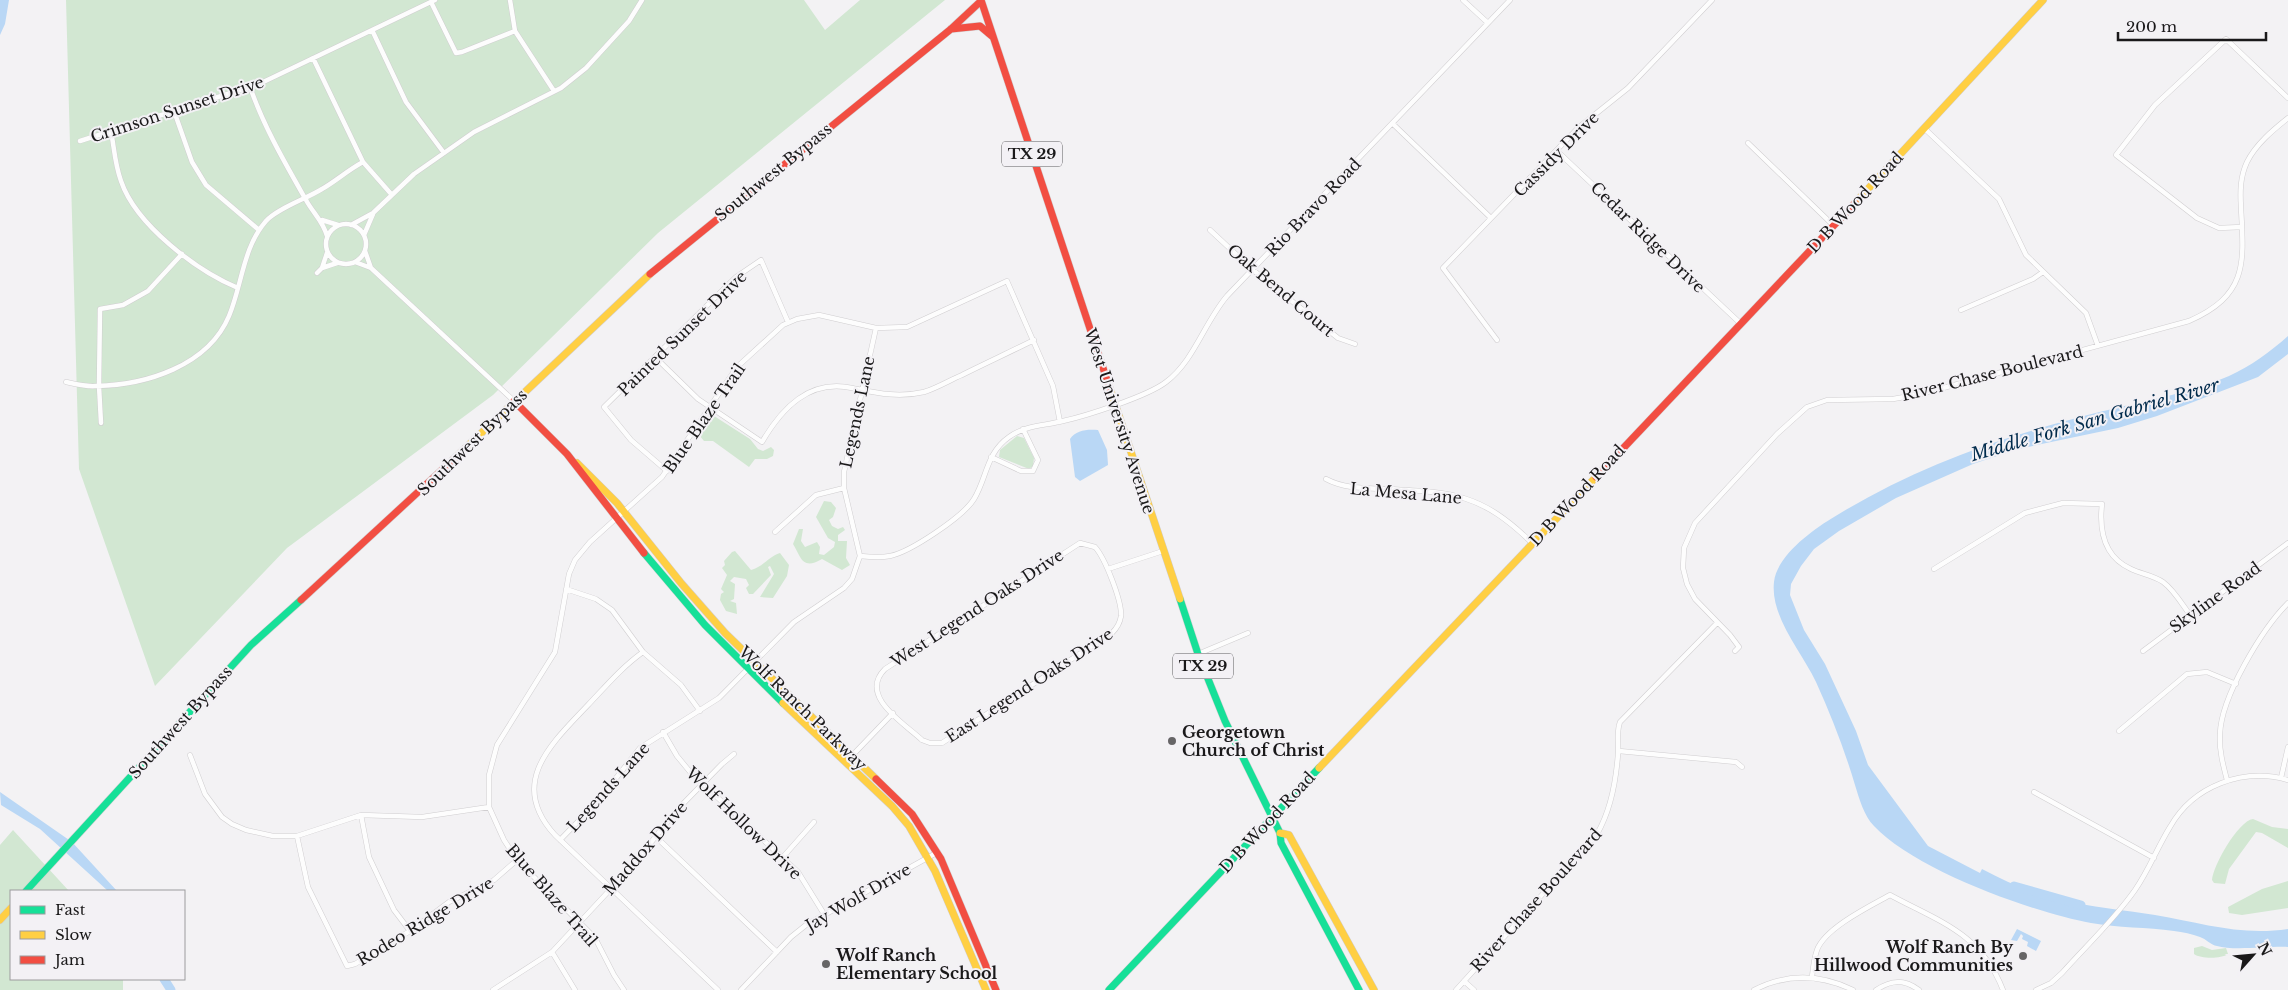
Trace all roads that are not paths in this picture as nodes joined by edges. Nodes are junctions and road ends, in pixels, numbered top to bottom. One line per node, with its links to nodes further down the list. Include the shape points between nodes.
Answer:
1 (510, 0): 12 (street)
2 (642, 0): 16 (street, via 606,48 586,68)
3 (981, 0): 10 (street, Southwest Bypass); 13 (street, West University Avenue / TX 29)
4 (1463, 0): 9 (street)
5 (1510, 0): 9 (street, Rio Bravo Road)
6 (1712, 0): 25 (street, Cassidy Drive, via 1628,88 1584,122)
7 (2043, 0): 21 (street, D B Wood Road)
8 (433, 1): 11 (street, Crimson Sunset Drive); 12 (street, via 456,53)
9 (1488, 23): 20 (street, Rio Bravo Road)
10 (951, 29): 13 (street, via 980,26); 64 (street, Southwest Bypass, via 640,282)
11 (372, 30): 14 (street, Crimson Sunset Drive); 26 (street, via 406,102)
12 (515, 31): 16 (street)
13 (994, 38): 65 (street, West University Avenue / TX 29)
14 (313, 58): 15 (street, Crimson Sunset Drive); 27 (street)
15 (250, 88): 18 (street, Crimson Sunset Drive); 29 (street, via 262,118)
16 (554, 91): 26 (street, via 474,132)
17 (2288, 98): 36 (street, via 2226,38 2155,105 2116,155 2197,218 2218,228)
18 (174, 111): 22 (street, Crimson Sunset Drive); 37 (street, via 192,162 206,185)
19 (2288, 118): 36 (street, River Chase Boulevard, via 2260,143 2246,163 2240,191)
20 (1393, 124): 31 (street); 48 (street, Rio Bravo Road)
21 (1925, 129): 35 (street, D B Wood Road); 49 (street, via 1999,198 2023,249)
22 (111, 131): 23 (street, Crimson Sunset Drive); 43 (street, via 121,181 132,201 149,224)
23 (80, 141)
24 (1748, 143): 35 (street)
25 (1557, 151): 31 (street, Cassidy Drive); 54 (street, Cedar Ridge Drive)
26 (444, 153): 28 (street, via 414,174)
27 (363, 162): 28 (street); 29 (street)
28 (392, 195): 30 (street)
29 (305, 198): 32 (street); 37 (street, via 267,220)
30 (373, 213): 33 (street); 39 (street)
31 (1491, 218): 57 (street, Cassidy Drive, via 1443,268)
32 (321, 220): 34 (street); 40 (street)
33 (351, 224): 34 (street); 39 (street)
34 (339, 225): 40 (street)
35 (1833, 225): 54 (street, D B Wood Road)
36 (2242, 228): 59 (street, River Chase Boulevard, via 2241,270 2216,307 2189,321)
37 (260, 230): 51 (street, via 253,238)
38 (1210, 230): 48 (street, Oak Bend Court)
39 (364, 234): 41 (street)
40 (327, 236): 42 (street)
41 (365, 250): 44 (street); 47 (street, Wolf Ranch Parkway)
42 (327, 252): 45 (street); 46 (street)
43 (182, 254): 51 (street); 62 (street, via 148,291 123,305 100,309)
44 (355, 262): 45 (street); 47 (street, Wolf Ranch Parkway)
45 (337, 263): 46 (street)
46 (322, 268): 50 (street)
47 (371, 268): 64 (street, Wolf Ranch Parkway)
48 (1253, 270): 58 (street, Oak Bend Court, via 1338,338); 65 (street, Rio Bravo Road, via 1219,306 1173,376 1148,392)
49 (2043, 272): 52 (street); 59 (street, via 2086,313)
50 (317, 274)
51 (238, 288): 62 (street, via 229,317 212,345 198,357 159,375)
52 (1961, 310)
53 (788, 322): 55 (street, Blue Blaze Trail, via 819,315); 60 (street, Painted Sunset Drive, via 761,260 736,277); 66 (street, Blue Blaze Trail, via 737,368)
54 (1740, 323): 78 (street, D B Wood Road)
55 (876, 328): 56 (street, Blue Blaze Trail, via 914,326 1007,281); 63 (street, Legends Lane)
56 (1034, 340): 63 (street, via 925,392 889,396); 67 (street, via 1053,386)
57 (1497, 340)
58 (1355, 344)
59 (2098, 346): 87 (street, River Chase Boulevard, via 1921,394 1893,399 1827,400 1798,413 1704,512 1686,540 1683,558 1687,584 1695,599)
60 (655, 357): 66 (street, via 698,399); 72 (street, Painted Sunset Drive, via 604,407 631,440)
61 (66, 382): 62 (street)
62 (99, 386): 68 (street)
63 (862, 390): 66 (street, via 836,386 796,398 782,412 762,442); 74 (street, Legends Lane, via 846,459)
64 (514, 401): 70 (street, Wolf Ranch Parkway); 126 (street, Southwest Bypass, via 371,537 256,640)
65 (1114, 404): 67 (street, Rio Bravo Road); 80 (street, West University Avenue / TX 29)
66 (711, 407): 72 (street, Blue Blaze Trail)
67 (1060, 422): 69 (street, Rio Bravo Road)
68 (101, 423)
69 (1023, 429): 71 (street, via 1003,442); 71 (street, via 1038,460 1033,471 1025,472)
70 (567, 454): 75 (street, Wolf Ranch Parkway); 76 (street, Wolf Ranch Parkway)
71 (991, 457): 81 (street, via 973,500 957,518 896,554)
72 (667, 471): 75 (street, Blue Blaze Trail)
73 (1326, 479): 78 (street, La Mesa Lane, via 1342,487 1465,497 1486,505)
74 (844, 488): 77 (street, via 816,495); 81 (street, Legends Lane)
75 (624, 512): 76 (street, Blue Blaze Trail); 93 (street, Wolf Ranch Parkway, via 695,600)
76 (617, 517): 84 (street, Blue Blaze Trail, via 580,553 569,574); 94 (street, Wolf Ranch Parkway, via 687,605)
77 (775, 532)
78 (1532, 543): 114 (street, D B Wood Road)
79 (2288, 543): 86 (street, Skyline Road)
80 (1163, 551): 82 (street); 92 (street, West University Avenue / TX 29)
81 (860, 556): 93 (street, Legends Lane, via 855,572 844,588 801,616)
82 (1108, 569): 97 (street, West Legend Oaks Drive, via 1095,547 1076,544 885,668 876,689 879,700); 97 (street, East Legend Oaks Drive, via 1121,616 1111,633 947,741 936,744 922,740)
83 (1934, 569): 86 (street, via 2025,513 2063,503 2102,504 2100,522 2110,552 2131,569 2164,583)
84 (566, 589): 91 (street, via 604,604 618,616); 112 (street, Blue Blaze Trail, via 555,652 497,745 489,775)
85 (2288, 603): 95 (street, via 2259,638)
86 (2190, 615): 90 (street, Skyline Road)
87 (1717, 623): 89 (street, via 1739,646); 101 (street, River Chase Boulevard, via 1627,714 1618,727)
88 (1248, 633): 92 (street)
89 (1736, 651)
90 (2143, 651)
91 (643, 652): 96 (street, via 681,685); 119 (street, via 625,666 552,743 543,757 536,781 537,802 545,822)
92 (1198, 654): 114 (street, West University Avenue / TX 29, via 1232,735)
93 (754, 663): 94 (street, Legends Lane); 104 (street, Wolf Ranch Parkway)
94 (748, 669): 96 (street, Legends Lane, via 719,698); 105 (street, Wolf Ranch Parkway)
95 (2236, 684): 98 (street, via 2207,672 2187,674); 108 (street, via 2221,723 2221,759)
96 (700, 711): 99 (street, Legends Lane)
97 (892, 713): 104 (street)
98 (2119, 730)
99 (663, 732): 110 (street, Wolf Hollow Drive, via 680,760); 119 (street, Legends Lane, via 635,753)
100 (2288, 747): 107 (street)
101 (1619, 752): 106 (street, via 1736,762); 135 (street, River Chase Boulevard, via 1608,811 1597,834)
102 (734, 754): 110 (street, Maddox Drive)
103 (190, 755): 117 (street, via 205,794 227,821 246,830 273,836)
104 (852, 755): 105 (street); 120 (street, Wolf Ranch Parkway, via 906,807)
105 (846, 762): 122 (street, Wolf Ranch Parkway, via 902,817)
106 (1742, 767)
107 (2282, 778): 108 (street); 109 (street)
108 (2227, 780): 123 (street, via 2193,799 2170,826)
109 (2288, 780)
110 (703, 784): 118 (street, Maddox Drive); 121 (street, Wolf Hollow Drive)
111 (2034, 792): 123 (street)
112 (489, 806): 113 (street, via 422,817); 124 (street, Blue Blaze Trail)
113 (361, 815): 117 (street); 131 (street, via 369,857 394,910)
114 (1272, 817): 116 (street, West University Avenue / TX 29); 143 (street, D B Wood Road)
115 (814, 822): 121 (street)
116 (1280, 833): 144 (street, West University Avenue / TX 29, via 1281,843); 145 (street, West University Avenue / TX 29, via 1289,835)
117 (297, 836): 131 (street, Rodeo Ridge Drive, via 308,887 347,966)
118 (655, 836): 125 (street, Maddox Drive); 133 (street)
119 (560, 840): 125 (street)
120 (938, 852): 122 (street, Jay Wolf Drive); 142 (street, Wolf Ranch Parkway)
121 (783, 857): 128 (street, Wolf Hollow Drive, via 804,880)
122 (930, 857): 128 (street, Jay Wolf Drive); 141 (street, Wolf Ranch Parkway)
123 (2154, 858): 153 (street, via 2127,900 2062,973)
124 (517, 860): 130 (street, Blue Blaze Trail); 131 (street, Rodeo Ridge Drive, via 494,880 450,902)
125 (611, 888): 130 (street, Maddox Drive); 139 (street)
126 (27, 890)
127 (10, 909): 129 (street)
128 (824, 914): 133 (street, Jay Wolf Drive, via 800,929)
129 (0, 920)
130 (579, 921): 132 (street, Maddox Drive); 138 (street, Blue Blaze Trail, via 595,938)
131 (410, 931)
132 (552, 952): 136 (street, Maddox Drive); 137 (street)
133 (777, 952): 140 (street, Jay Wolf Drive)
134 (1812, 977): 148 (street, via 1777,980); 149 (street); 152 (street, via 1817,950 1828,935 1890,895 1962,934 1990,961)
135 (1464, 981): 146 (street, River Chase Boulevard); 147 (street)
136 (493, 990)
137 (575, 990)
138 (624, 990)
139 (718, 990)
140 (741, 990)
141 (986, 990)
142 (996, 990)
143 (1110, 990)
144 (1359, 990)
145 (1374, 990)
146 (1456, 990)
147 (1474, 990)
148 (1754, 990)
149 (1853, 990)
150 (1876, 990): 151 (street, via 1894,982 1904,982)
151 (1919, 990)
152 (2003, 990)
153 (2036, 990)

